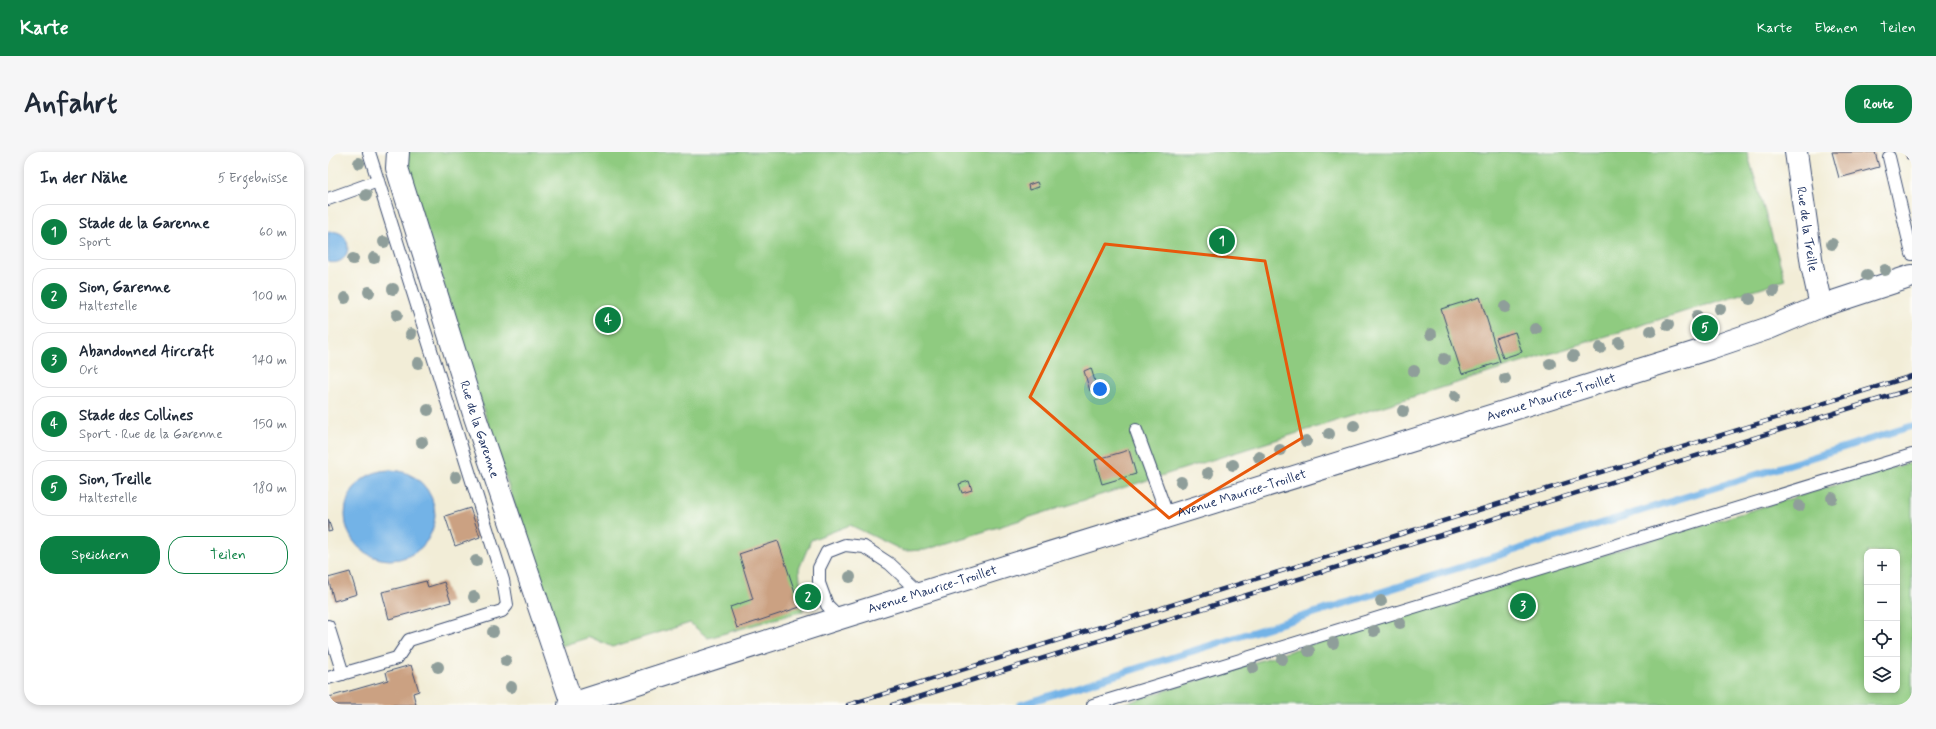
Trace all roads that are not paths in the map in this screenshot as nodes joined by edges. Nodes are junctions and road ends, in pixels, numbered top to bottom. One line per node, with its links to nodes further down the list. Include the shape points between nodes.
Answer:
1 (369, 152): 5 (lane)
2 (398, 152): 18 (street, Rue de la Garenne, via 397,168 472,409)
3 (1796, 152): 9 (street, Rue de la Treille, via 1812,265)
4 (1889, 157): 7 (lane)
5 (378, 181): 6 (lane); 16 (lane, via 503,580 507,605 502,611 409,640 397,658)
6 (328, 199)
7 (1912, 254)
8 (1912, 276): 9 (street, Avenue Maurice-Troillet)
9 (1821, 306): 12 (street, Avenue Maurice-Troillet, via 1769,328 1710,348)
10 (1136, 430): 12 (lane)
11 (1912, 455): 19 (lane)
12 (1168, 517): 13 (street, Avenue Maurice-Troillet)
13 (921, 593): 14 (street, Avenue Maurice-Troillet); 14 (lane, via 890,564 864,547 845,545 827,552 819,568 819,582 827,605)
14 (840, 618): 18 (street, Avenue Maurice-Troillet)
15 (328, 626): 16 (lane)
16 (343, 674): 17 (lane)
17 (328, 678)
18 (570, 704)
19 (1093, 705)

